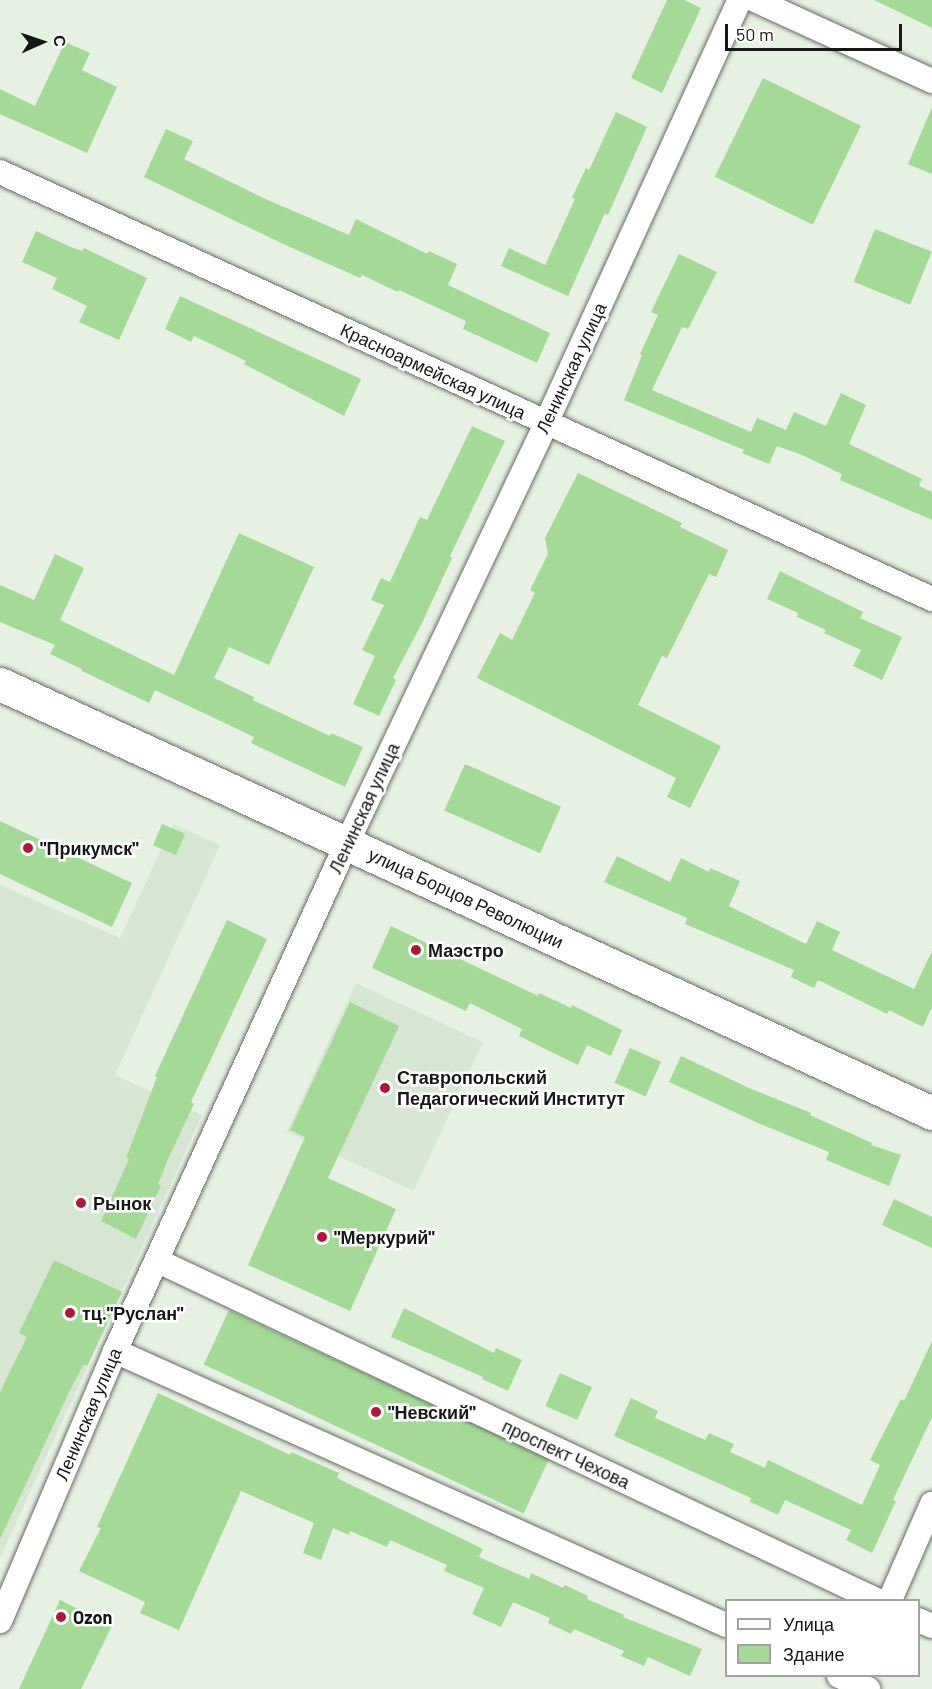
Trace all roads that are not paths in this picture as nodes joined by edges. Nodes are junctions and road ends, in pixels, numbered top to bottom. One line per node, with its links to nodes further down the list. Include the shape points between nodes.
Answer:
1 (740, 0): 5 (street, Ленинская улица)
2 (755, 0): 3 (street)
3 (932, 81)
4 (0, 172): 5 (street, Красноармейская улица)
5 (546, 423): 6 (street, Красноармейская улица); 8 (street, Ленинская улица)
6 (932, 599)
7 (0, 684): 8 (main road, улица Борцов Революции)
8 (347, 843): 9 (main road, улица Борцов Революции); 10 (street, Ленинская улица)
9 (932, 1113)
10 (158, 1261): 11 (street, Ленинская улица); 13 (street, проспект Чехова)
11 (115, 1351): 15 (street, Ленинская улица); 16 (street)
12 (932, 1504): 14 (street)
13 (874, 1599)
14 (890, 1599)
15 (0, 1621)
16 (725, 1625)

